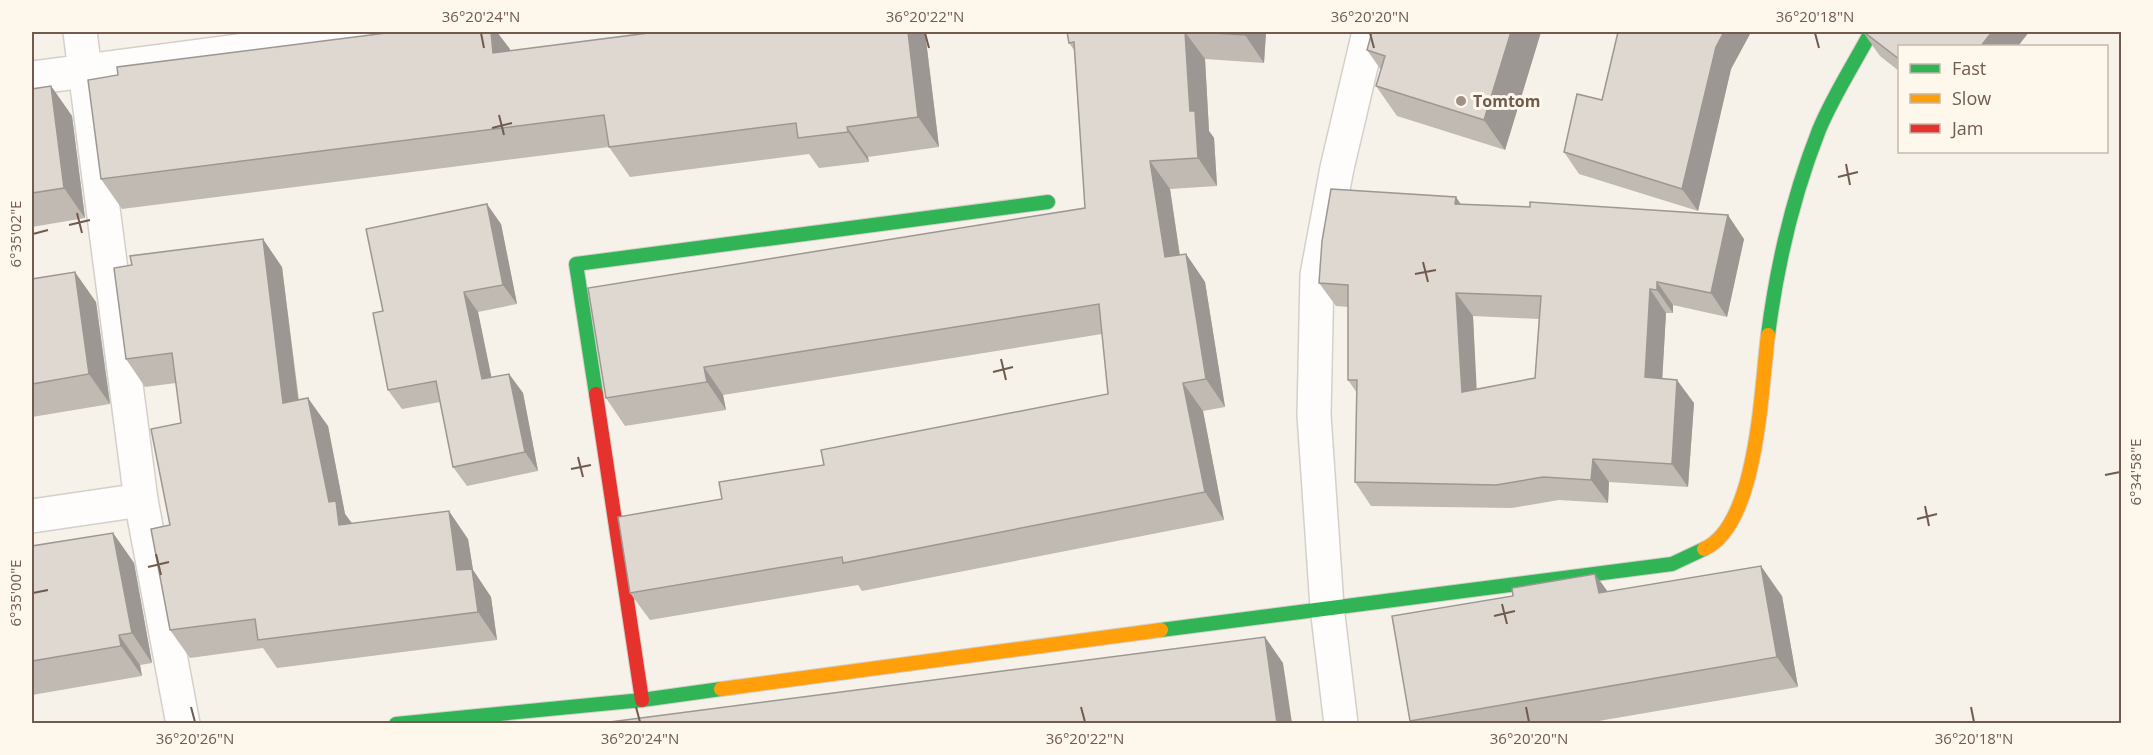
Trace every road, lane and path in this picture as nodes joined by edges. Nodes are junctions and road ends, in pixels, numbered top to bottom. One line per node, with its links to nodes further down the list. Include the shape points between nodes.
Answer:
1 (80, 32): 5 (street)
2 (383, 32): 5 (street)
3 (1369, 32): 10 (street, via 1317,275 1314,415)
4 (1871, 32): 10 (street, via 1820,128 1791,209 1773,294 1750,476 1737,512 1711,546 1671,564)
5 (85, 70): 6 (street); 8 (street)
6 (32, 78)
7 (1048, 202): 11 (street, via 576,264)
8 (141, 500): 9 (street); 12 (street)
9 (32, 516)
10 (1327, 607): 11 (street); 14 (street)
11 (642, 700): 13 (street)
12 (183, 723)
13 (396, 723)
14 (1341, 723)

